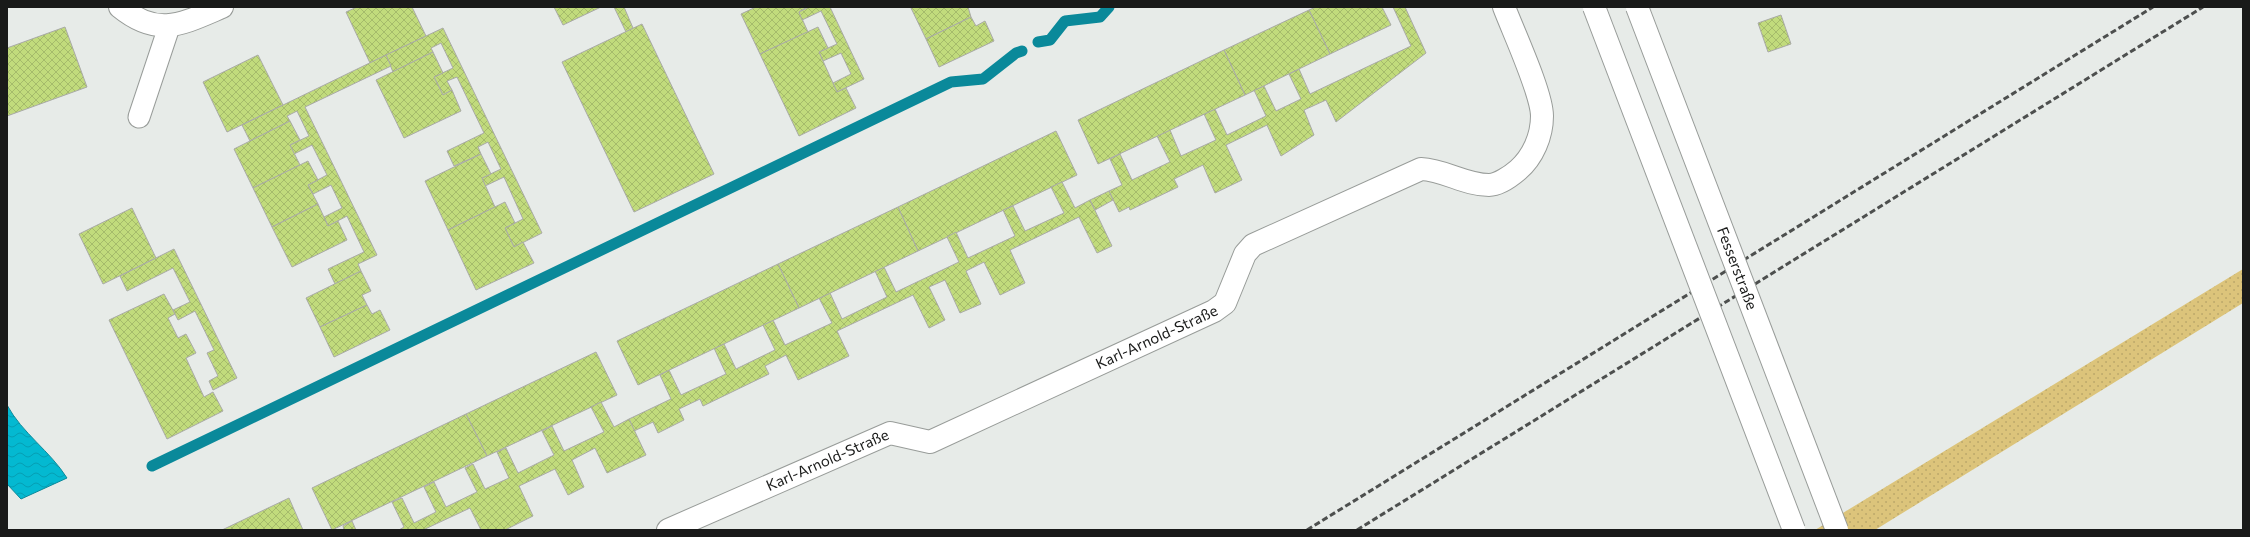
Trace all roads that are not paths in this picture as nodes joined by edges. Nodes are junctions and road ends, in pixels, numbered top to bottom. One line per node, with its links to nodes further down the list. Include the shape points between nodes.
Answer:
1 (120, 7): 6 (street, via 128,13)
2 (222, 7): 6 (street, via 191,21)
3 (1504, 7): 8 (street, Karl-Arnold-Straße, via 1536,91 1542,115 1538,141 1527,162 1511,176 1491,185 1472,184 1434,170 1422,169 1253,245 1245,254 1225,302 1214,311 930,442 890,433)
4 (1594, 7): 9 (street, bridge)
5 (1637, 7): 10 (street, Fesserstraße, bridge)
6 (169, 27): 7 (lane)
7 (139, 117)
8 (668, 530)
9 (1794, 530)
10 (1838, 530)

